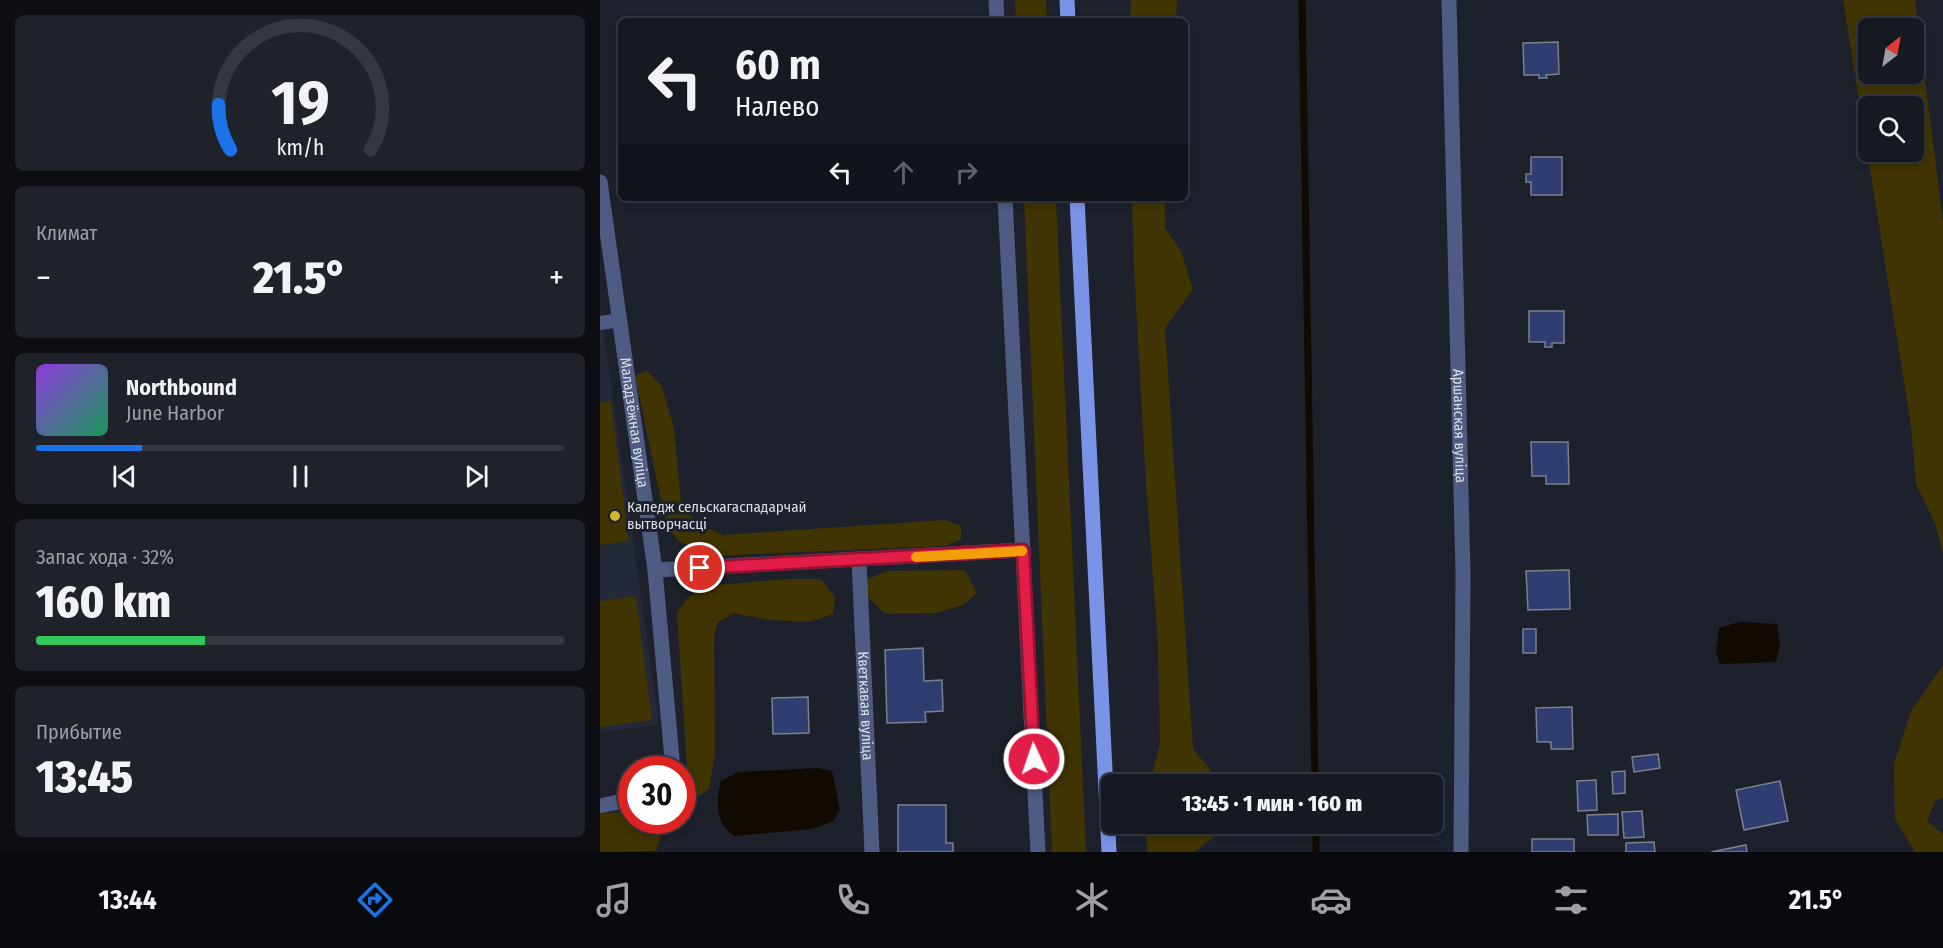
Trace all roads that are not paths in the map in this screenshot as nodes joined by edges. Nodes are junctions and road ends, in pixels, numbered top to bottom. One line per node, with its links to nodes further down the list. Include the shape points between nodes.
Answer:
1 (996, 0): 4 (street)
2 (1067, 0): 5 (main road)
3 (1449, 0): 20 (street, Аршанская вуліца, via 1463,573)
4 (997, 18)
5 (1068, 18)
6 (600, 182): 9 (street, Маладзёжная вуліца)
7 (1005, 201): 11 (street)
8 (1077, 201): 19 (main road)
9 (620, 320): 10 (lane); 13 (street, Маладзёжная вуліца)
10 (600, 323)
11 (1023, 550): 12 (street); 18 (street)
12 (859, 560): 13 (street); 17 (street, Кветкавая вуліца)
13 (655, 570): 14 (street, Маладзёжная вуліца)
14 (672, 756)
15 (618, 802): 16 (street)
16 (600, 806)
17 (872, 852)
18 (1038, 852)
19 (1109, 852)
20 (1461, 852)

